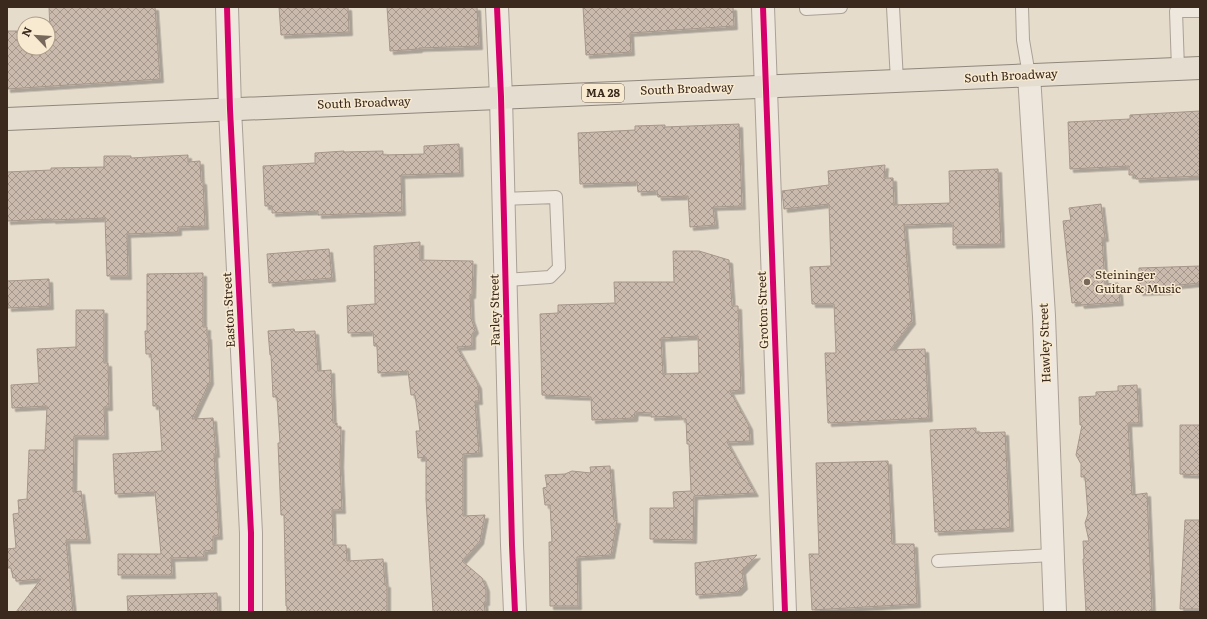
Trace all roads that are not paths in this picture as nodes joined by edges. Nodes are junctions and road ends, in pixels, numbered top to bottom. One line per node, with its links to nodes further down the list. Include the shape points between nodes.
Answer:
1 (226, 7): 16 (street, Easton Street)
2 (497, 7): 15 (street, Farley Street)
3 (763, 7): 14 (street, Groton Street)
4 (806, 7): 5 (lane)
5 (841, 7)
6 (893, 7): 13 (lane)
7 (1022, 7): 12 (lane, via 1023,40)
8 (1177, 8): 9 (lane); 10 (lane)
9 (1200, 11)
10 (1178, 68): 11 (main road, South Broadway / MA 28); 12 (main road, South Broadway / MA 28)
11 (1200, 68)
12 (1029, 75): 13 (main road, South Broadway / MA 28); 20 (street, Hawley Street, via 1044,316)
13 (897, 81): 14 (main road, South Broadway / MA 28)
14 (766, 86): 15 (main road, South Broadway / MA 28); 24 (street, Groton Street)
15 (501, 97): 16 (main road, South Broadway / MA 28); 18 (street, Farley Street)
16 (230, 109): 17 (main road, South Broadway / MA 28); 22 (street, Easton Street, via 251,533)
17 (7, 119)
18 (504, 199): 19 (street, Farley Street); 19 (lane, via 556,197 559,268 550,277)
19 (506, 280): 23 (street, Farley Street)
20 (1053, 555): 21 (lane); 25 (street, Hawley Street)
21 (938, 561)
22 (251, 612)
23 (516, 612)
24 (785, 612)
25 (1055, 612)

